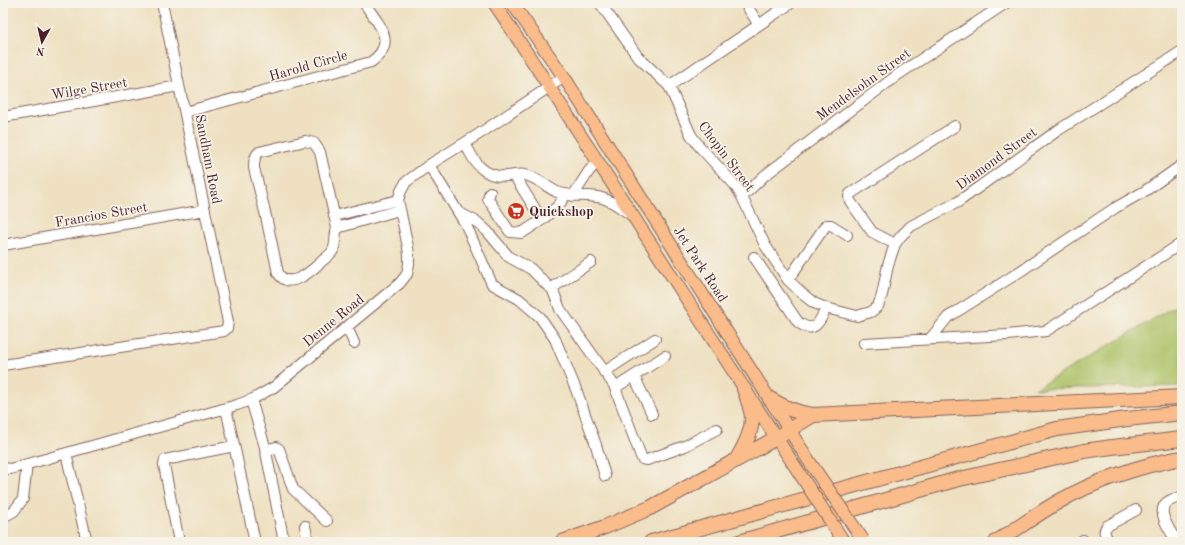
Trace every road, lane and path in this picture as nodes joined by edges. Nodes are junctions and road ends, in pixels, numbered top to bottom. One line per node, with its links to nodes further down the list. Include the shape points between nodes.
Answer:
1 (162, 3): 12 (street, Sandham Road)
2 (364, 3): 15 (street, Harold Circle, via 382,28 385,42 383,50 371,62)
3 (494, 3): 14 (main road)
4 (512, 3): 11 (main road, Jet Park Road)
5 (600, 3): 13 (street, Chopin Street, via 635,53)
6 (744, 3): 9 (street)
7 (791, 3): 9 (street)
8 (1006, 3): 25 (street, Mendelsohn Street, via 899,74 768,173)
9 (759, 25): 13 (street)
10 (1182, 51): 35 (street, Diamond Street, via 1057,131 958,202 911,226)
11 (564, 77): 14 (street); 55 (main road, Jet Park Road)
12 (179, 86): 15 (street, Sandham Road); 16 (street, Wilge Street)
13 (669, 86): 25 (street, Chopin Street, via 696,142 726,174)
14 (550, 87): 18 (street); 19 (main road)
15 (185, 112): 27 (street, Sandham Road)
16 (3, 117)
17 (955, 126): 35 (street, via 850,194 850,201 872,232)
18 (466, 143): 20 (street); 22 (street, via 473,159 487,172 500,176)
19 (598, 161): 24 (street); 29 (main road)
20 (429, 165): 26 (street, via 406,182); 28 (street)
21 (1182, 165): 45 (street, via 948,317)
22 (514, 175): 24 (street, via 525,174 553,190); 31 (street)
23 (490, 192): 31 (street, via 488,199 510,232 522,233)
24 (570, 195): 29 (street, via 603,199); 31 (street)
25 (742, 197): 39 (street, Chopin Street, via 765,245)
26 (398, 205): 30 (street); 32 (street); 43 (street, Denne Road, via 408,247 407,274 400,283)
27 (205, 210): 36 (street, Francios Street); 49 (street, Sandham Road, via 228,322 224,331)
28 (458, 211): 40 (street, via 488,231 509,257 531,268); 72 (street, via 492,284 519,299 540,317 555,339 582,405)
29 (632, 215): 53 (main road)
30 (334, 216): 32 (street); 32 (street, via 320,152 314,143 305,141 259,152 255,157 254,168 278,273 282,279 291,280 306,274 332,253)
31 (542, 220)
32 (337, 228)
33 (847, 235): 39 (street, via 831,225 826,225)
34 (1182, 243): 45 (street, via 1046,331)
35 (895, 244): 42 (street, Diamond Street, via 881,300 875,309)
36 (3, 245)
37 (754, 256): 41 (street, via 803,326 817,326)
38 (591, 262): 40 (street)
39 (788, 280): 41 (street, Chopin Street, via 814,303)
40 (552, 288): 50 (street, via 560,310)
41 (826, 308): 42 (street, Chopin Street, via 857,316)
42 (865, 315)
43 (347, 327): 46 (street); 56 (street, Denne Road, via 274,387)
44 (655, 339): 50 (street)
45 (930, 339): 47 (street)
46 (354, 343)
47 (864, 343)
48 (665, 356): 51 (street)
49 (3, 366)
50 (604, 372): 52 (street)
51 (634, 376): 52 (street); 59 (street)
52 (615, 388): 61 (street, via 644,460 685,446)
53 (744, 389): 63 (main road); 69 (highway, via 752,412 746,443)
54 (1182, 397): 60 (highway)
55 (770, 399): 60 (highway, via 801,414); 62 (main road, Jet Park Road)
56 (251, 400): 57 (street, Denne Road); 66 (street)
57 (226, 408): 65 (street); 67 (street, Denne Road)
58 (1182, 413): 85 (highway, via 1057,429)
59 (652, 414)
60 (813, 415): 62 (highway)
61 (717, 429)
62 (789, 430): 63 (highway); 78 (main road, Jet Park Road, bridge)
63 (776, 438): 69 (highway); 87 (main road, bridge)
64 (1182, 439): 86 (highway, via 1084,451 955,480)
65 (234, 446): 80 (street, via 165,460); 81 (street)
66 (265, 450): 76 (street, via 276,447 279,449 293,489); 82 (street)
67 (66, 453): 70 (street, Denne Road); 79 (street)
68 (1182, 458): 88 (highway, via 1158,462 1107,479 1059,502)
69 (737, 459): 84 (highway, via 650,508)
70 (27, 464): 71 (street, Denne Road, via 10,469); 75 (street, via 23,499 14,511)
71 (3, 468)
72 (605, 476)
73 (1182, 497): 90 (street, via 1171,499 1163,509 1164,520)
74 (1136, 510): 89 (street, via 1107,526 1104,533)
75 (3, 517)
76 (327, 521)
77 (305, 526): 83 (street)
78 (863, 541)
79 (87, 542)
80 (179, 542)
81 (255, 542)
82 (284, 542)
83 (308, 542)
84 (562, 542)
85 (651, 542)
86 (739, 542)
87 (844, 542)
88 (996, 542)
89 (1109, 542)
90 (1177, 542)

